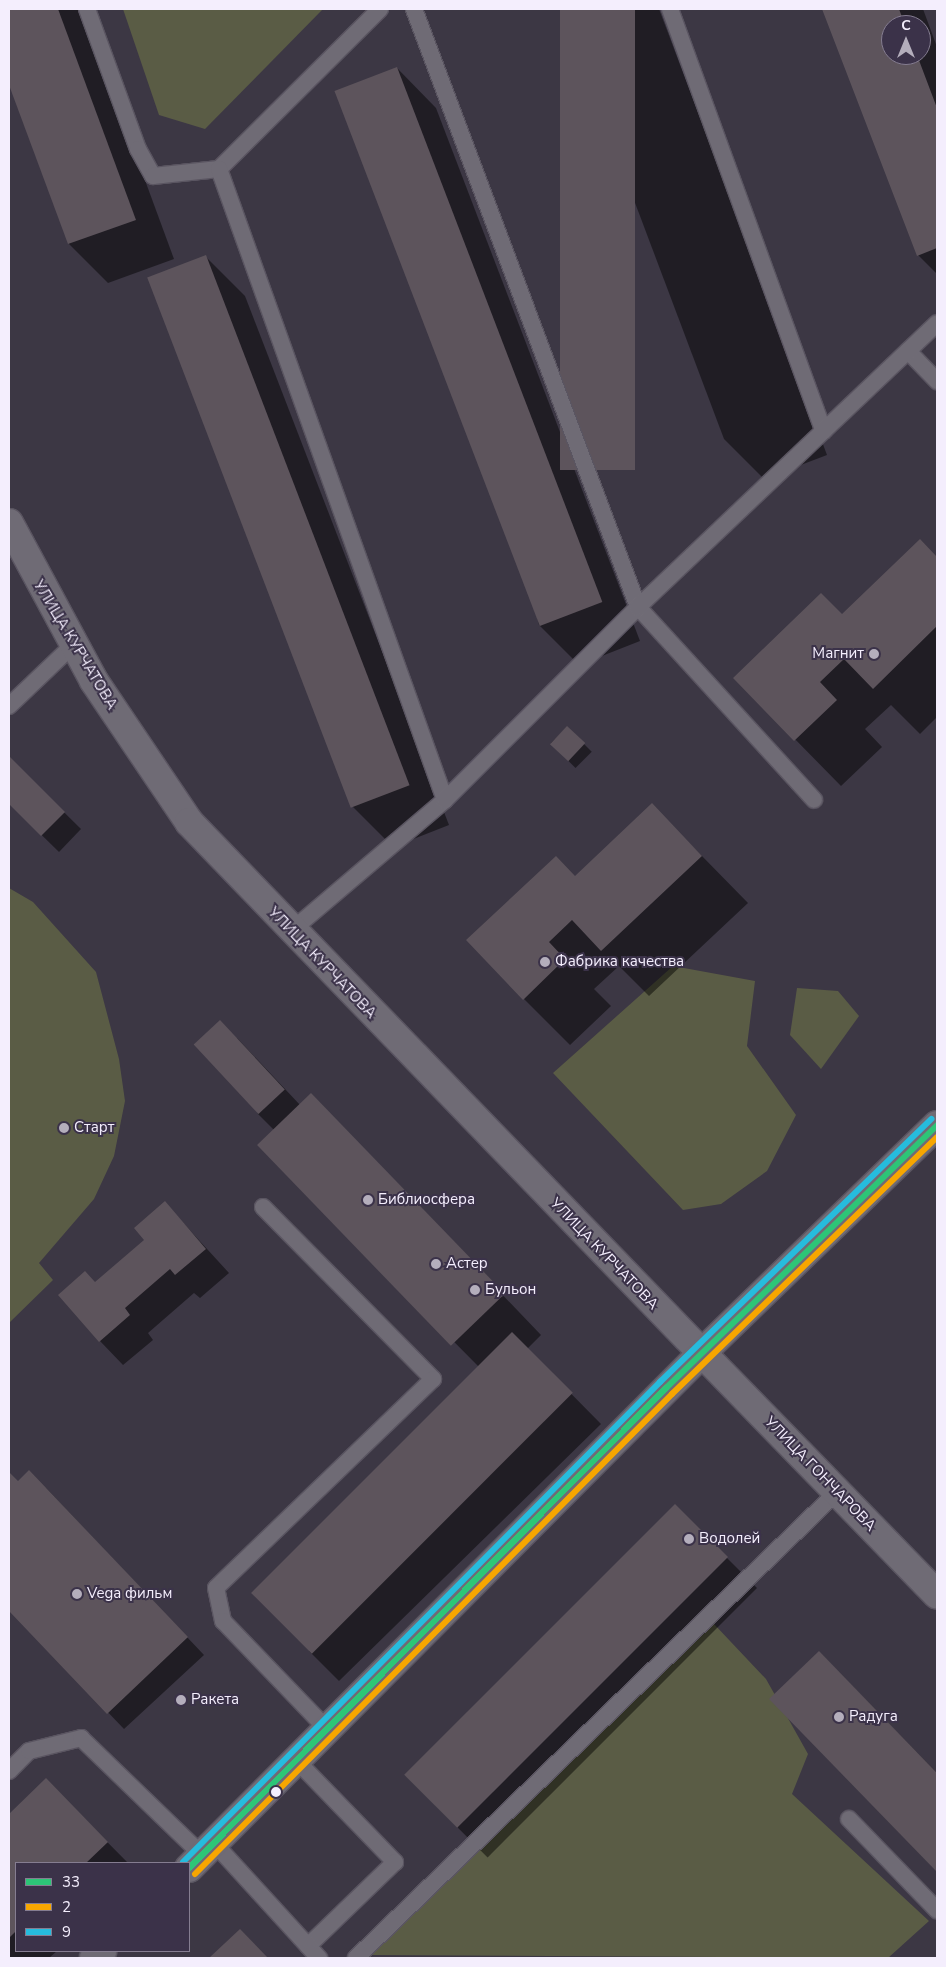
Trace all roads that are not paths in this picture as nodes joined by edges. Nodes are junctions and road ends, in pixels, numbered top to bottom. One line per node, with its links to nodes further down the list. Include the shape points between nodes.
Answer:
1 (87, 9): 5 (lane, via 138,149 153,176)
2 (380, 9): 5 (lane)
3 (414, 9): 11 (lane)
4 (670, 9): 9 (lane)
5 (219, 170): 14 (lane)
6 (937, 323): 7 (lane)
7 (908, 351): 8 (lane); 9 (lane)
8 (937, 382)
9 (824, 431): 11 (lane)
10 (9, 523): 12 (street, УЛИЦА КУРЧАТОВА)
11 (638, 607): 14 (lane); 15 (lane)
12 (73, 645): 13 (lane); 16 (street, УЛИЦА КУРЧАТОВА, via 189,822)
13 (9, 706)
14 (445, 800): 16 (lane)
15 (814, 800)
16 (291, 931): 19 (street, УЛИЦА КУРЧАТОВА)
17 (937, 1125): 19 (street)
18 (263, 1207): 22 (lane, via 433,1379 216,1588 223,1621)
19 (702, 1353): 20 (street, УЛИЦА ГОНЧАРОВА); 22 (street)
20 (836, 1492): 21 (street, УЛИЦА ГОНЧАРОВА); 29 (lane)
21 (937, 1595)
22 (327, 1730): 23 (street)
23 (297, 1760): 26 (street); 28 (lane, via 395,1862)
24 (9, 1771): 26 (lane, via 30,1751 81,1738)
25 (849, 1819): 27 (lane)
26 (202, 1855): 28 (lane)
27 (937, 1910)
28 (313, 1952)
29 (356, 1958)

